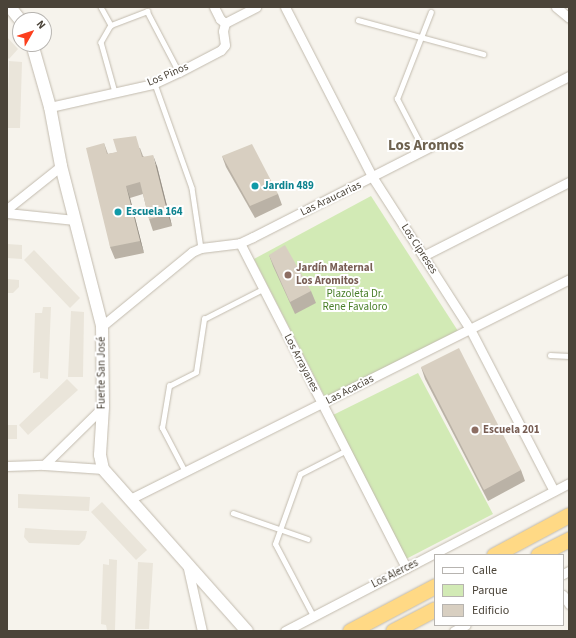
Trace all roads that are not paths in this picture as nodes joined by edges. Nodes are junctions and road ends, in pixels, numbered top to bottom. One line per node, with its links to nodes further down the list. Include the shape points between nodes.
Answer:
1 (101, 7): 10 (lane)
2 (214, 7): 9 (street)
3 (256, 7): 9 (street)
4 (285, 7): 21 (street, Los Cipreses)
5 (556, 7): 7 (street)
6 (431, 12): 11 (lane)
7 (569, 18)
8 (358, 20): 11 (lane)
9 (225, 23): 14 (street, Los Pinos, via 225,45 221,50)
10 (111, 25): 14 (lane, via 147,11); 17 (lane, via 101,42)
11 (421, 38): 13 (lane); 19 (lane, via 398,99)
12 (34, 52): 18 (street, Fuerte San José)
13 (483, 54)
14 (179, 72): 16 (street, Los Pinos)
15 (569, 76): 19 (street, Las Araucarias)
16 (155, 84): 17 (street, Los Pinos); 27 (lane, via 192,188)
17 (115, 92): 18 (street, Los Pinos)
18 (50, 107): 20 (street, Fuerte San José)
19 (424, 151): 21 (street, Las Araucarias)
20 (62, 166): 23 (street); 25 (street, Fuerte San José)
21 (373, 178): 26 (street, Las Araucarias); 28 (street, Los Cipreses)
22 (569, 182): 28 (street)
23 (7, 209)
24 (7, 213): 25 (street)
25 (75, 220): 31 (street, Fuerte San José)
26 (240, 243): 27 (street, Las Araucarias); 30 (street, Los Arrayanes)
27 (201, 248): 31 (street)
28 (423, 256): 32 (street, Los Cipreses)
29 (569, 279): 32 (street, Las Acacias)
30 (264, 289): 35 (street, Los Arrayanes); 41 (lane, via 204,320 196,372 169,386 162,428)
31 (102, 326): 36 (street, Fuerte San José)
32 (470, 329): 35 (street, Las Acacias); 43 (street, Los Cipreses)
33 (550, 355): 34 (lane)
34 (569, 356)
35 (322, 404): 37 (street, Los Arrayanes); 41 (street, Las Acacias)
36 (103, 407): 38 (street); 40 (street, Fuerte San José, via 100,455)
37 (345, 451): 47 (lane, via 300,474); 53 (street, Los Arrayanes)
38 (44, 465): 39 (street); 40 (street)
39 (7, 466)
40 (103, 469): 44 (street)
41 (185, 472): 44 (street, Las Acacias)
42 (569, 483): 43 (street, Los Alerces)
43 (554, 491): 53 (street, Los Alerces)
44 (130, 500): 52 (street)
45 (233, 513): 47 (lane)
46 (569, 515): 50 (highway)
47 (281, 530): 48 (lane); 56 (lane, via 276,544)
48 (308, 539)
49 (569, 539): 51 (highway)
50 (496, 554)
51 (540, 554)
52 (187, 563): 58 (street); 59 (street)
53 (406, 568): 56 (street, Los Alerces)
54 (434, 587): 61 (highway)
55 (434, 610): 62 (highway)
56 (312, 616): 60 (street, Los Alerces)
57 (464, 626): 63 (street)
58 (202, 631)
59 (247, 631)
60 (285, 631)
61 (350, 631)
62 (393, 631)
63 (454, 631)

